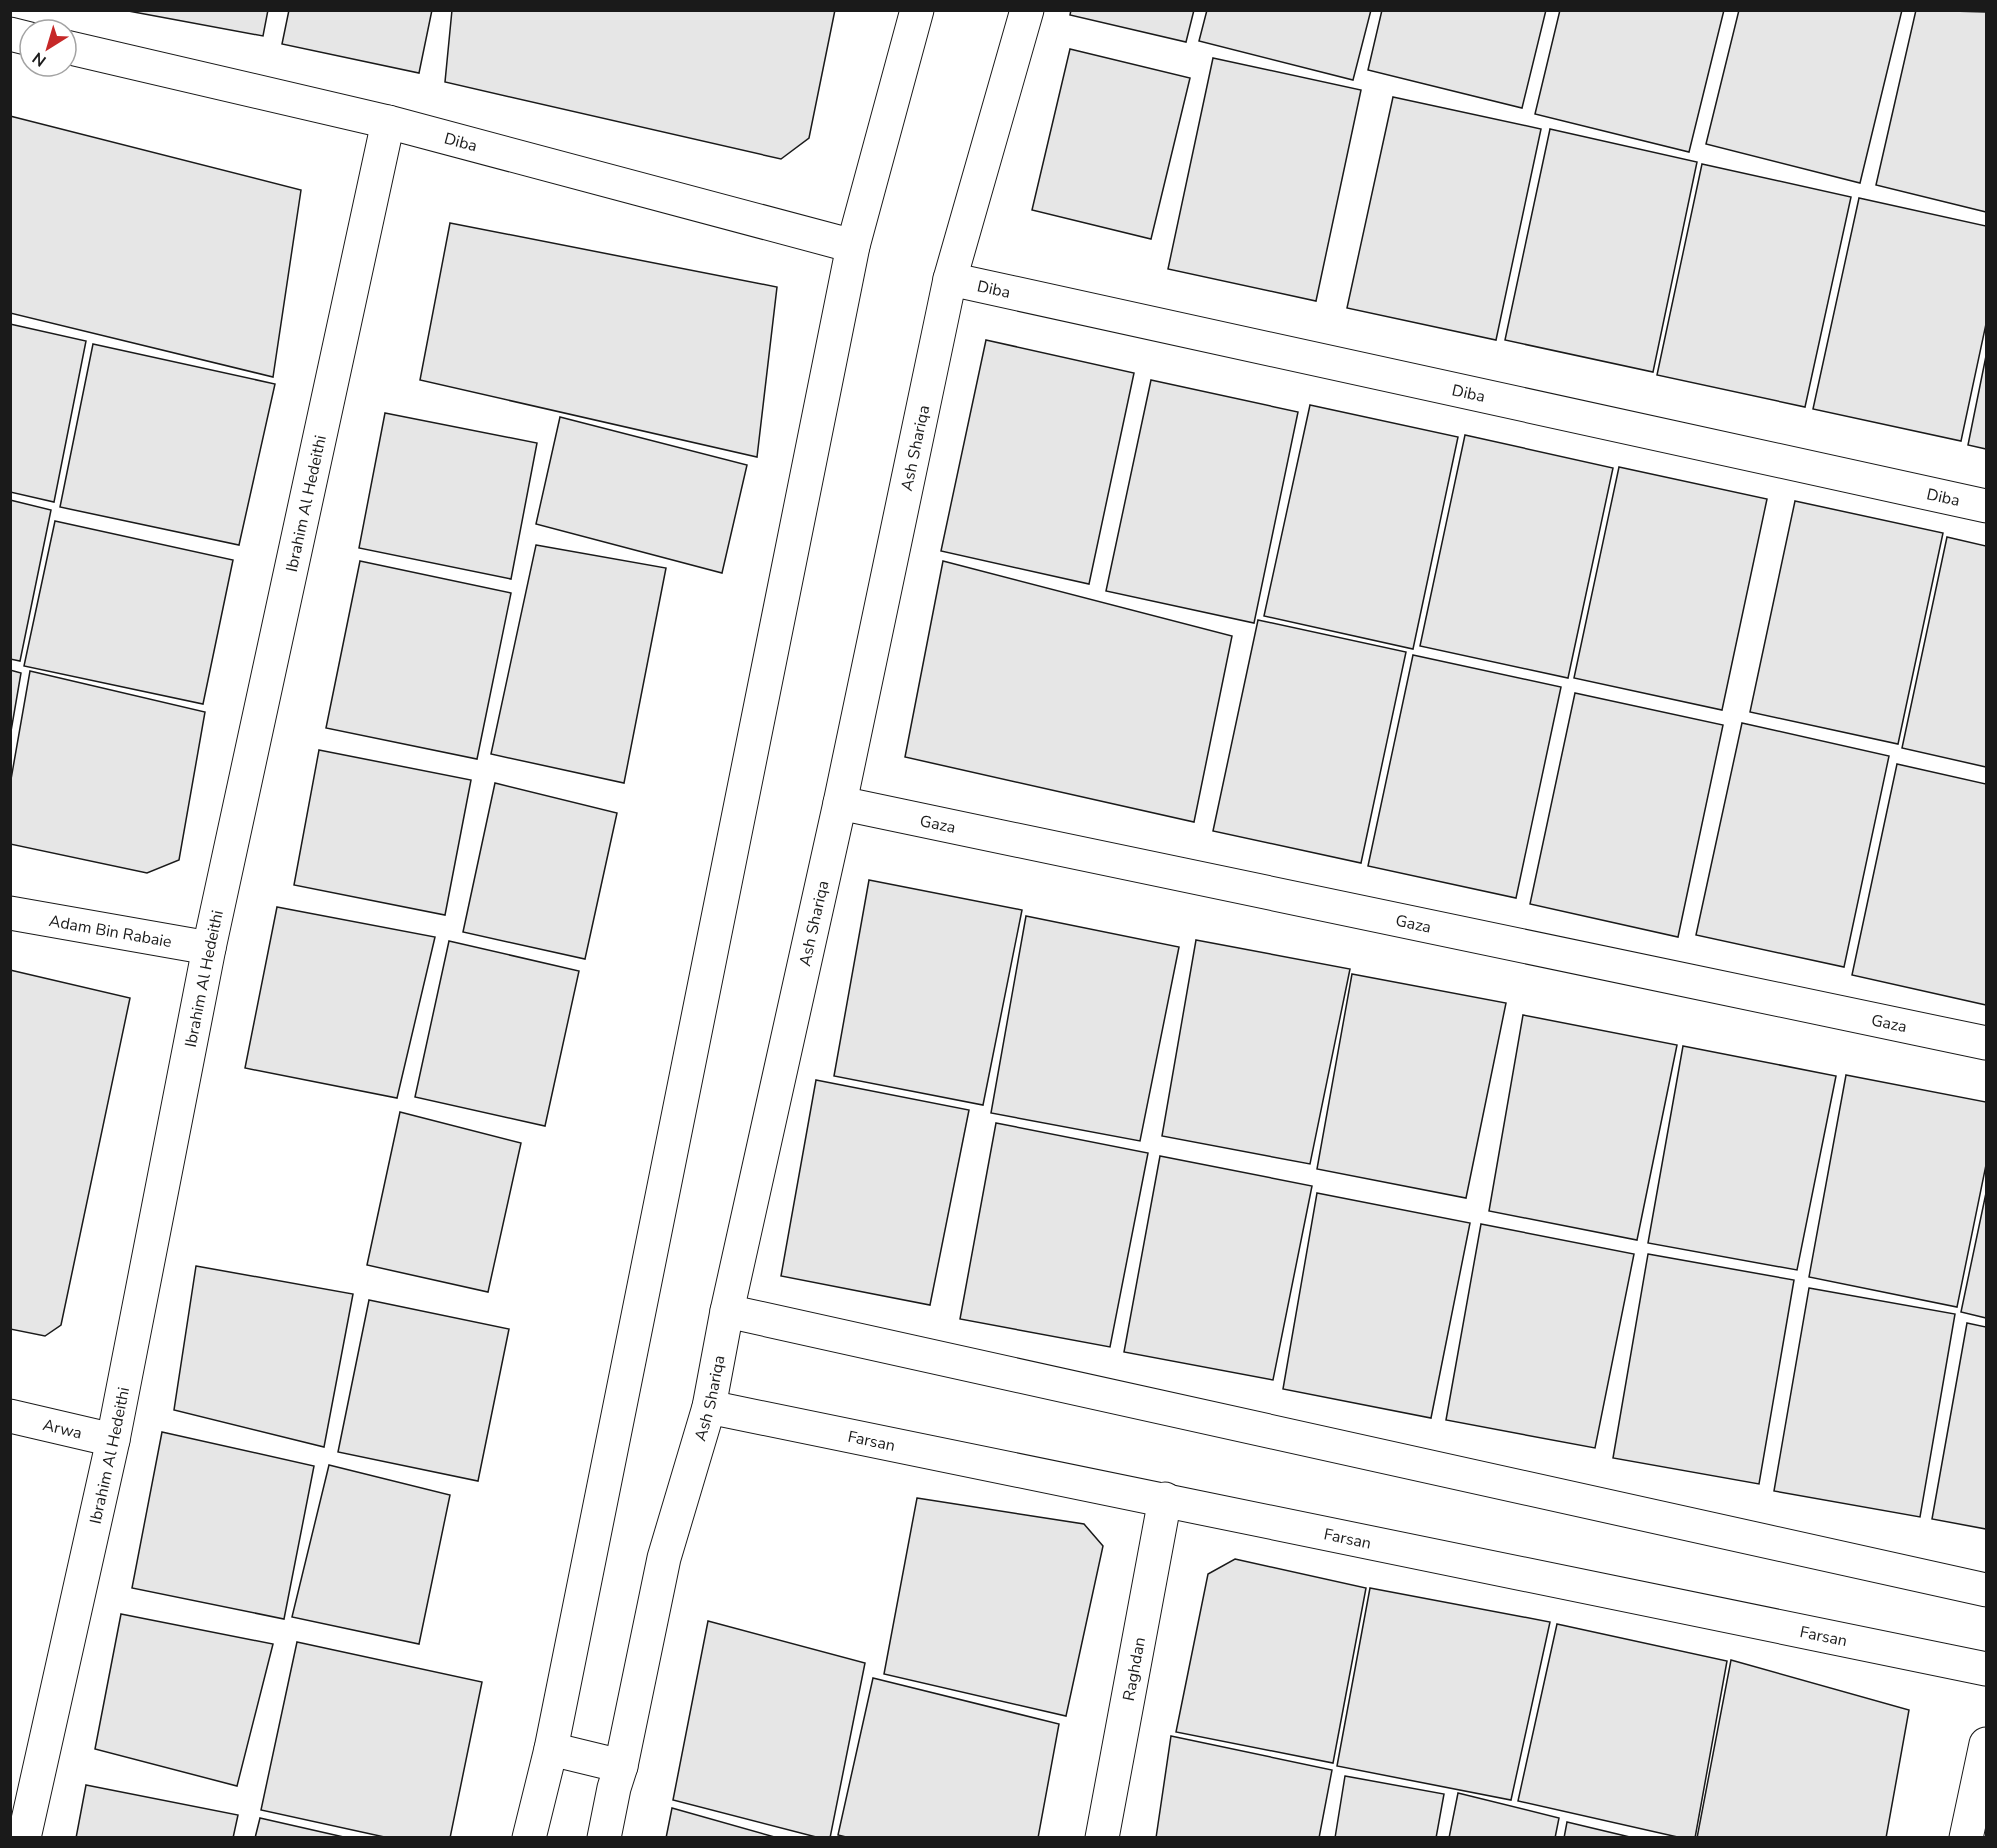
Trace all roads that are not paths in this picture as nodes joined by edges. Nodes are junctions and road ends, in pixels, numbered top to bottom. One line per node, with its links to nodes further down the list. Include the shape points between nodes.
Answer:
1 (917, 10): 5 (street)
2 (1028, 10): 6 (street, Ash Shariqa)
3 (78, 50): 4 (street, Diba)
4 (388, 122): 5 (street, Diba); 10 (street, Ibrahim Al Hedeithi)
5 (854, 246): 20 (street)
6 (950, 279): 7 (street, Diba); 8 (street, Ash Shariqa)
7 (1986, 506)
8 (840, 803): 11 (street, Gaza); 12 (street, Ash Shariqa)
9 (10, 913): 10 (street, Adam Bin Rabaie)
10 (209, 948): 15 (street, Ibrahim Al Hedeithi)
11 (1986, 1043)
12 (727, 1311): 13 (street, Ash Shariqa); 17 (street)
13 (709, 1407): 16 (street, Farsan); 21 (street, Ash Shariqa, via 664,1558)
14 (10, 1416): 15 (street, Arwa)
15 (113, 1440): 22 (street, Ibrahim Al Hedeithi)
16 (1165, 1499): 18 (street, Farsan); 25 (street, Raghdan)
17 (1986, 1590)
18 (1986, 1669)
19 (1986, 1744): 26 (street)
20 (551, 1749): 21 (street); 23 (street)
21 (621, 1766): 24 (street, Ash Shariqa)
22 (24, 1838)
23 (530, 1838)
24 (604, 1838)
25 (1102, 1838)
26 (1966, 1838)

